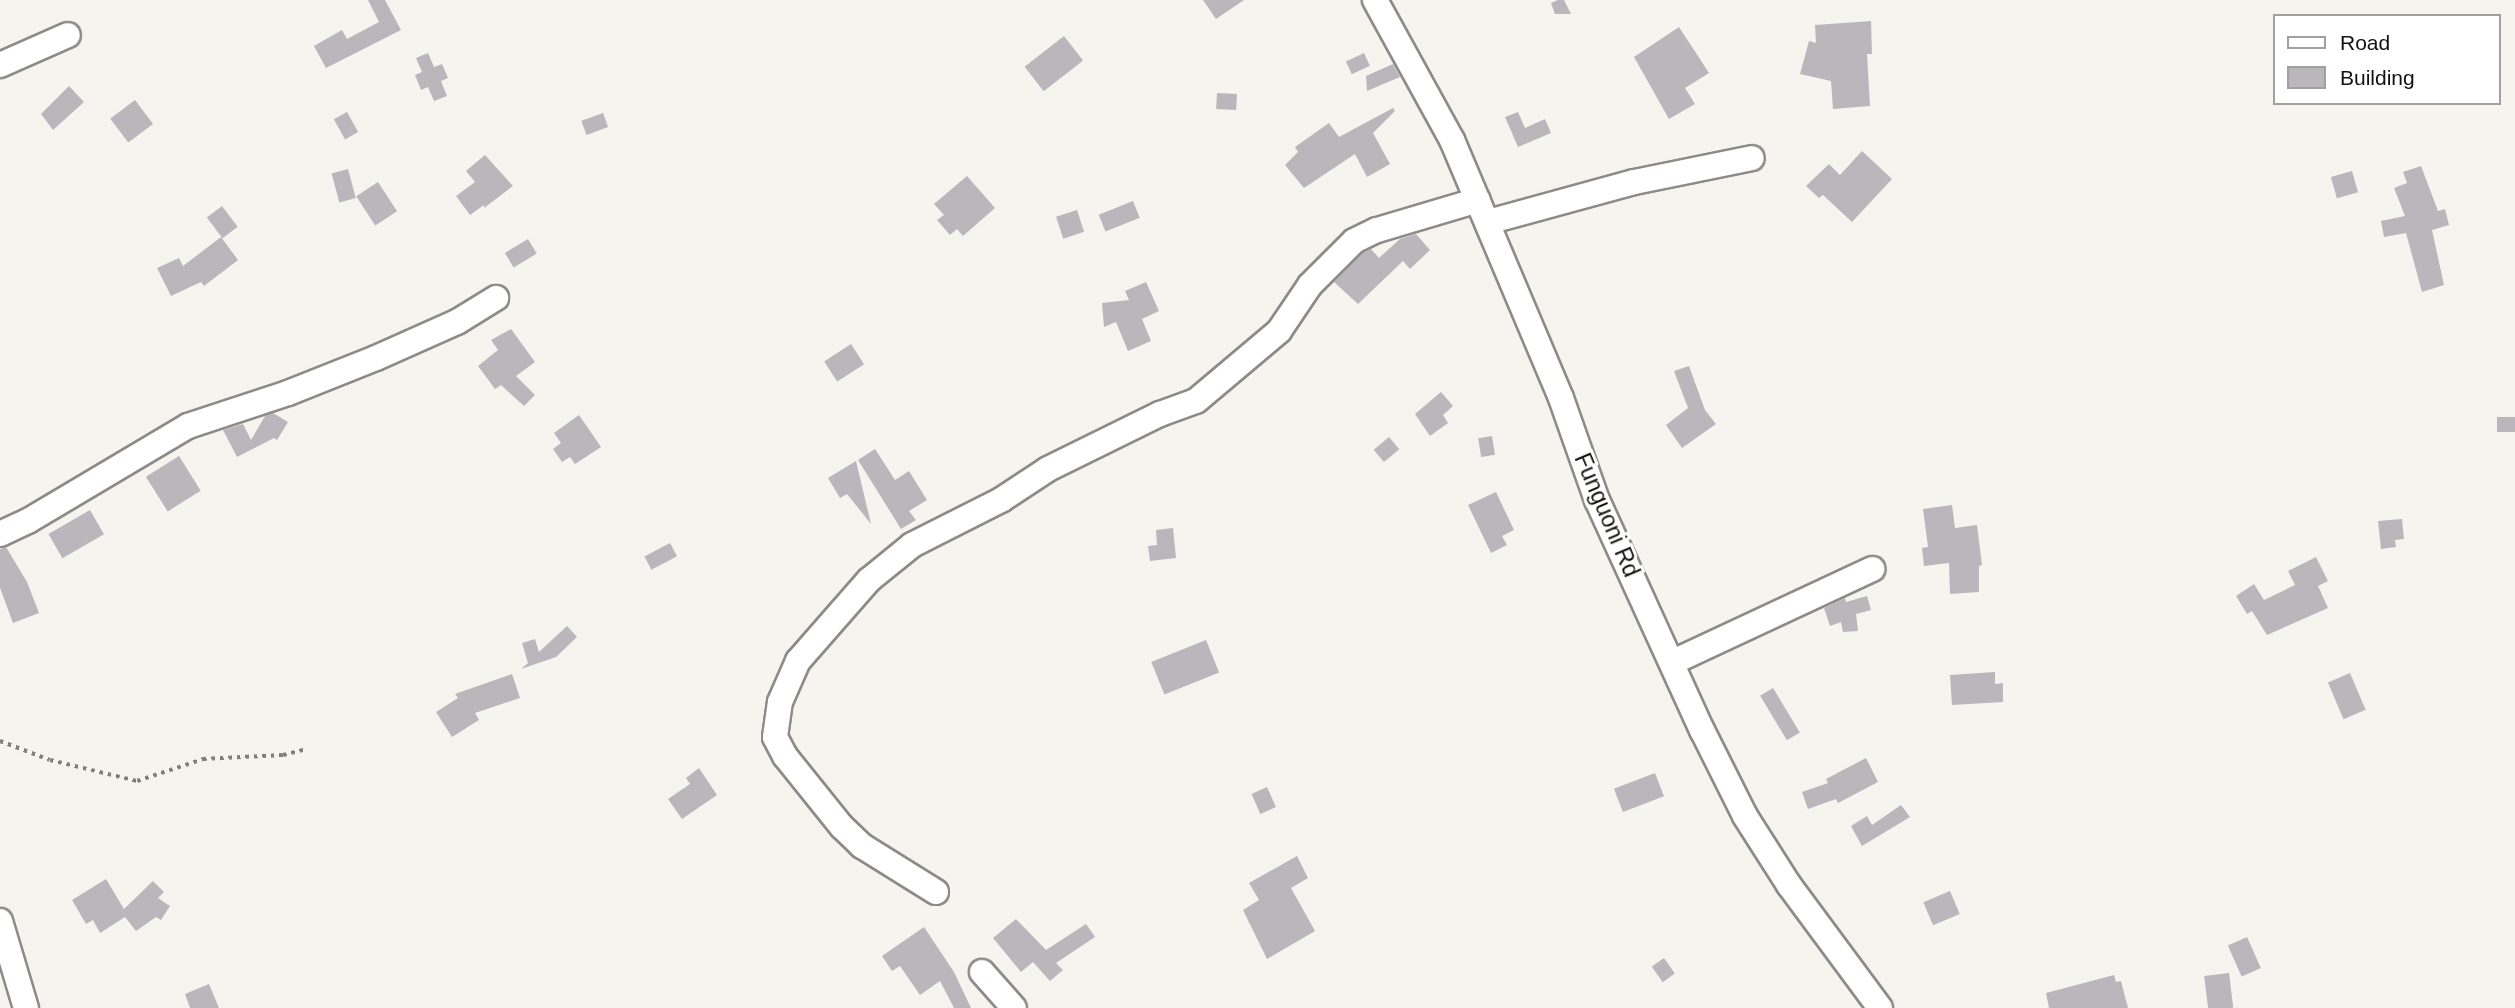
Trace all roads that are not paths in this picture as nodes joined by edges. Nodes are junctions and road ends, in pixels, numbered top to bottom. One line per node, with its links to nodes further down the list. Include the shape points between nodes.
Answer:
1 (1375, 0): 5 (street, Funguoni Rd, via 1452,140)
2 (68, 36): 3 (street)
3 (0, 65)
4 (1752, 158): 5 (street)
5 (1483, 211): 9 (street, Funguoni Rd, via 1561,398 1597,499); 10 (street, via 1377,230 1354,241 1310,285 1279,331 1196,401 1048,469 1000,500 912,545 869,580 798,661 780,702 775,737 785,756 862,846)
6 (496, 298): 7 (street, via 457,322 376,358 188,426)
7 (0, 534)
8 (1872, 569): 9 (street)
9 (1673, 662): 15 (street, Funguoni Rd, via 1745,816 1789,885)
10 (936, 892)
11 (0, 921): 13 (street)
12 (982, 972): 14 (street)
13 (26, 1008)
14 (1014, 1008)
15 (1880, 1008)

